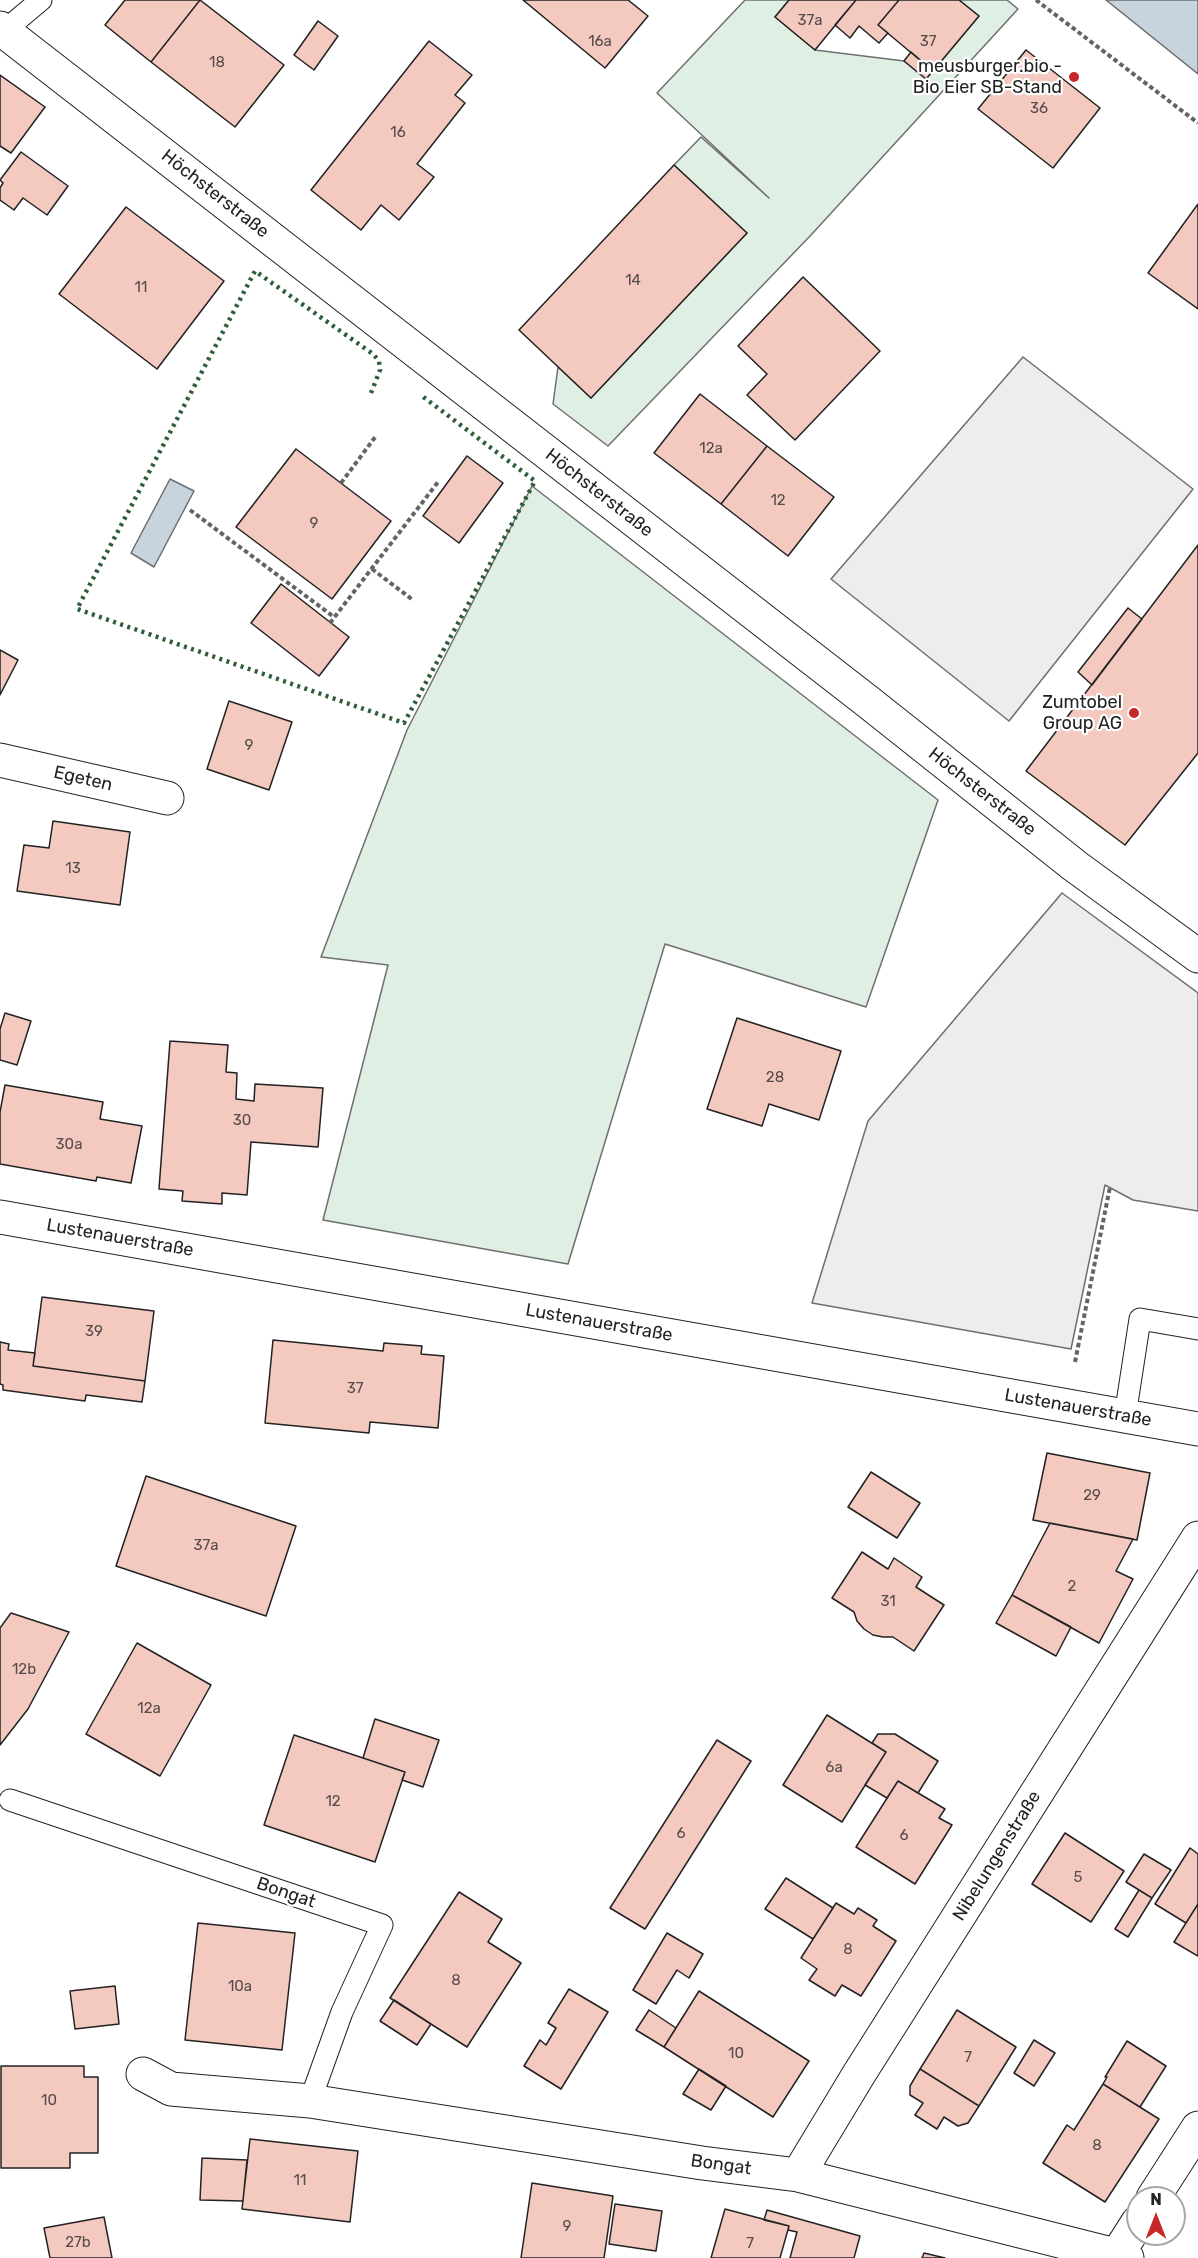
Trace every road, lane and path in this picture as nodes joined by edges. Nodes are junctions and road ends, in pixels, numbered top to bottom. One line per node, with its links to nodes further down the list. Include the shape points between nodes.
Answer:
1 (41, 0): 3 (lane)
2 (1036, 0): 4 (path)
3 (2, 29): 15 (main road, Höchsterstraße, via 1076,866)
4 (1198, 123)
5 (376, 436): 7 (path)
6 (438, 482): 9 (path)
7 (341, 483)
8 (190, 510): 11 (path)
9 (372, 569): 10 (path); 11 (path)
10 (413, 600)
11 (334, 617): 12 (path)
12 (330, 622)
13 (0, 760): 14 (main road, Egeten)
14 (167, 798)
15 (1198, 956)
16 (1110, 1187): 19 (path)
17 (0, 1217): 20 (main road, Lustenauerstraße)
18 (1198, 1329): 20 (lane, via 1140,1319)
19 (1075, 1362)
20 (1125, 1416): 21 (main road, Lustenauerstraße)
21 (1198, 1429)
22 (1198, 1538): 27 (main road, Nibelungenstraße)
23 (10, 1800): 25 (lane, Bongat, via 382,1925 342,2012)
24 (143, 2074): 25 (main road, Bongat, via 171,2089)
25 (310, 2101): 27 (main road, Bongat)
26 (1198, 2128): 28 (main road)
27 (798, 2175): 29 (main road, Bongat)
28 (1161, 2186)
29 (1122, 2257)

